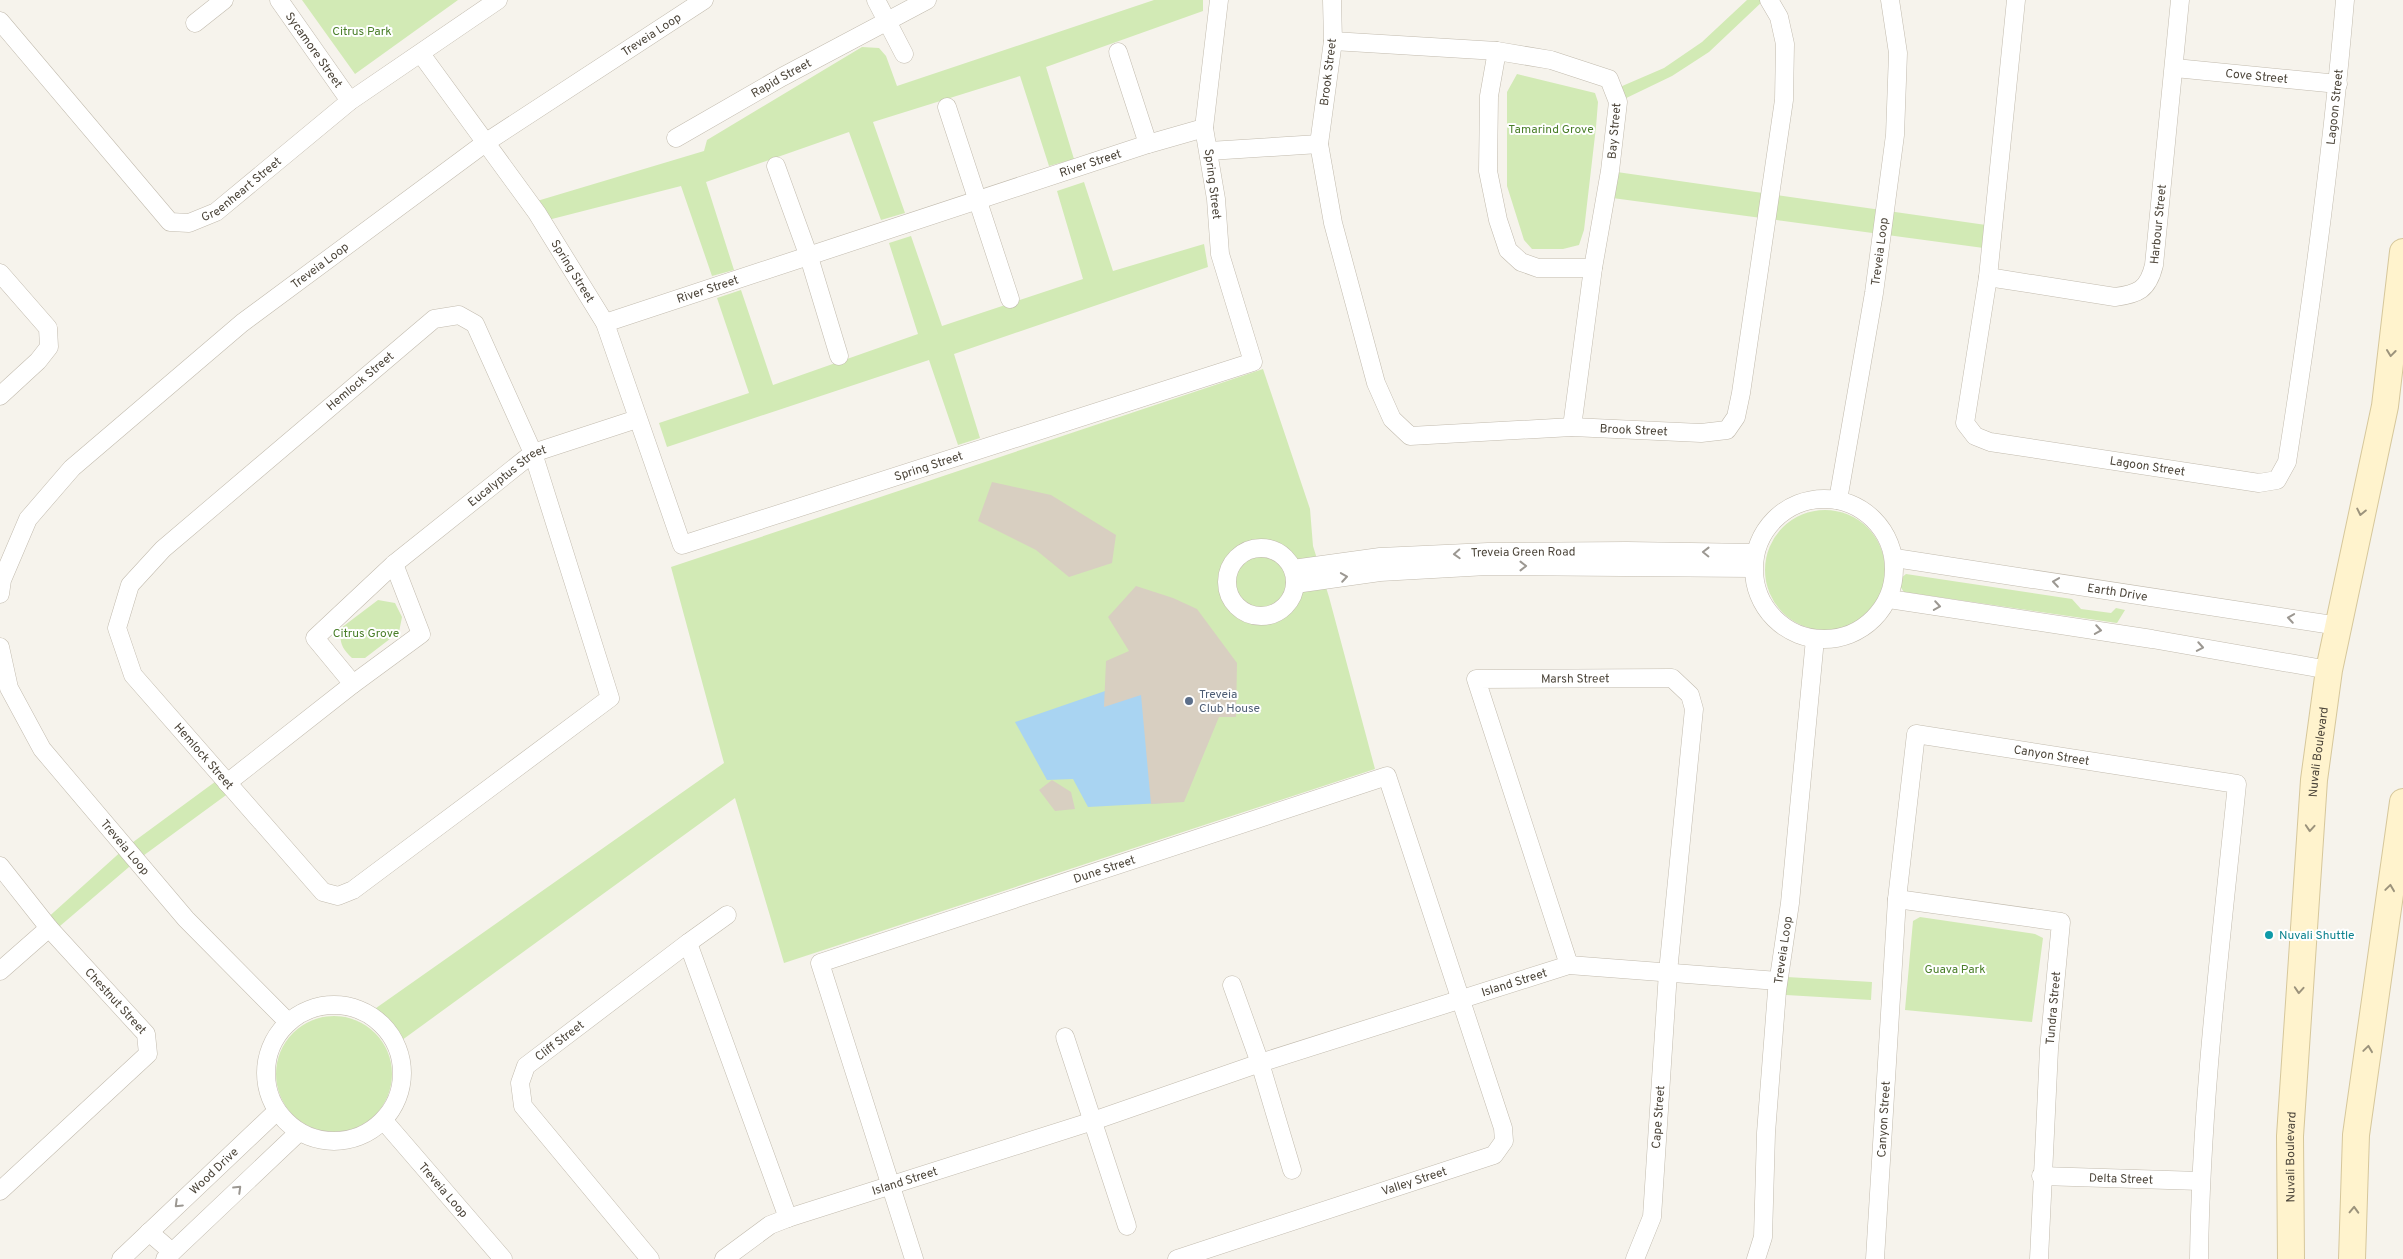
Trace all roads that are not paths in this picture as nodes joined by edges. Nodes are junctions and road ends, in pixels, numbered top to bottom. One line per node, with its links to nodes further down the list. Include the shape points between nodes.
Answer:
1 (224, 0): 16 (street)
2 (279, 0): 24 (street, Sycamore Street)
3 (704, 0): 28 (street, Treveia Loop)
4 (876, 0): 15 (street)
5 (927, 0): 15 (street, Rapid Street)
6 (1218, 0): 26 (street, Spring Street)
7 (1332, 0): 17 (street, Brook Street)
8 (1769, 0): 44 (street, Brook Street, via 1779,17 1785,44 1784,100 1736,417 1727,430 1701,433)
9 (1890, 0): 46 (street, Treveia Loop, via 1898,53 1895,135 1874,293)
10 (2016, 0): 38 (street, Lagoon Street)
11 (2180, 0): 22 (street, Harbour Street)
12 (2345, 0): 23 (street, Lagoon Street)
13 (492, 2): 20 (street, Greenheart Street)
14 (0, 21): 24 (street, Greenheart Street, via 170,222 189,223 216,212)
15 (889, 21): 21 (street); 27 (street, Rapid Street)
16 (195, 23)
17 (1333, 41): 18 (street, Bay Street); 30 (street, Brook Street)
18 (1497, 51): 36 (street, via 1489,96 1488,171 1508,250 1521,262 1538,268); 36 (street, Bay Street, via 1551,60 1609,79 1618,102)
19 (1118, 52): 29 (street)
20 (421, 54): 24 (street, Greenheart Street); 28 (street)
21 (904, 54)
22 (2175, 68): 23 (street, Cove Street); 38 (street, Harbour Street, via 2154,266 2151,278 2143,288 2115,297)
23 (2338, 84): 38 (street, Lagoon Street, via 2309,318 2286,462 2277,480 2259,483 1990,442 1975,436 1965,423)
24 (350, 101)
25 (947, 107): 33 (street)
26 (1204, 128): 29 (street, River Street); 31 (street, Spring Street)
27 (676, 138)
28 (485, 143): 40 (street, Spring Street, via 537,213); 51 (street, Treveia Loop, via 242,322 72,468 28,519 2,580)
29 (1148, 144): 33 (street, River Street)
30 (1319, 144): 31 (street); 44 (street, Brook Street, via 1333,223 1376,383 1392,419 1410,436)
31 (1209, 151): 43 (street, Spring Street, via 1220,254 1253,362 682,545)
32 (776, 166): 35 (street)
33 (978, 202): 35 (street, River Street); 39 (street)
34 (2403, 252): 53 (street, Nuvali Boulevard, one-way to 53, via 2385,406)
35 (809, 257): 40 (street, River Street); 41 (street)
36 (1593, 268): 44 (street, Bay Street)
37 (0, 273): 42 (street, via 48,328 49,347)
38 (1988, 277)
39 (1010, 299)
40 (605, 323): 43 (street, Spring Street)
41 (839, 356)
42 (0, 396)
43 (637, 418): 45 (street, Eucalyptus Street)
44 (1572, 427)
45 (533, 453): 49 (street, Eucalyptus Street); 58 (street, Hemlock Street, via 610,698 353,890 338,896 323,892); 58 (street, Hemlock Street, via 475,324 459,315 434,319 163,549 130,585 117,628 133,675)
46 (1838, 500): 47 (street, via 1859,507 1876,520 1888,538); 48 (street, via 1816,499 1777,516 1764,533)
47 (1895, 558): 52 (street, via 1895,579); 53 (street, Earth Drive, one-way to 47)
48 (1754, 561): 50 (street, Treveia Green Road, via 1627,551 1488,552 1380,557); 54 (street, via 1756,589 1764,607 1778,623 1795,634)
49 (394, 564): 57 (street, via 421,634); 57 (street, Eucalyptus Street, via 315,638)
50 (1294, 577)
51 (0, 594)
52 (1889, 598): 54 (street, via 1876,617 1859,631 1838,639); 56 (street, one-way to 56, via 2143,637)
53 (2339, 626): 56 (street, Nuvali Boulevard)
54 (1815, 639): 68 (street, Treveia Loop, via 1790,902)
55 (0, 647): 71 (street, Treveia Loop, via 9,688 42,749 186,919)
56 (2329, 670): 98 (street, Nuvali Boulevard, one-way to 98, via 2314,780 2306,880 2290,1136)
57 (353, 684): 58 (street)
58 (227, 783)
59 (2403, 802): 99 (street, one-way to 59, via 2356,1135)
60 (0, 866): 63 (street, Chestnut Street)
61 (1897, 899): 79 (street, Tundra Street, via 2061,922); 80 (street, Canyon Street, via 1916,734 2237,784); 95 (street, Canyon Street)
62 (727, 915): 64 (street, Cliff Street)
63 (49, 928): 66 (street); 82 (street, Chestnut Street, via 146,1034 148,1054)
64 (688, 943): 83 (street); 89 (street, Cliff Street, via 526,1066 520,1083 523,1106)
65 (1568, 964): 67 (street, Island Street); 67 (street, Marsh Street, via 1476,679 1672,678 1690,695 1694,709); 70 (street, Island Street)
66 (0, 971)
67 (1668, 972): 68 (street, Island Street); 93 (street, Cape Street, via 1652,1217)
68 (1778, 981): 94 (street, Treveia Loop, via 1766,1133 1763,1237)
69 (1232, 985): 73 (street)
70 (1459, 1000): 73 (street, Island Street); 81 (street, Dune Street, via 1387,776 820,963); 92 (street, Valley Street, via 1503,1128 1504,1141 1494,1155)
71 (288, 1022): 74 (street, via 278,1034 266,1064 266,1080); 75 (street, via 306,1011 334,1005 368,1013 385,1026 397,1043 403,1063 403,1084)
72 (1065, 1037): 76 (street)
73 (1260, 1063): 76 (street, Island Street); 78 (street)
74 (277, 1110): 77 (street); 85 (street, Wood Drive, one-way to 85)
75 (384, 1121): 77 (street, via 358,1138 343,1141 328,1141); 88 (street, Treveia Loop)
76 (1093, 1121): 81 (street, Island Street); 84 (street)
77 (299, 1132): 86 (street, one-way to 77)
78 (1292, 1170)
79 (2041, 1176): 80 (street, Delta Street); 96 (street, Tundra Street)
80 (2200, 1181): 97 (street, Canyon Street)
81 (890, 1185): 83 (street, Island Street); 91 (street)
82 (0, 1191)
83 (788, 1218): 90 (street, Island Street, via 770,1225)
84 (1128, 1226)
85 (149, 1232): 86 (street); 87 (street, Wood Drive)
86 (168, 1256)
87 (121, 1259)
88 (503, 1259)
89 (650, 1259)
90 (724, 1259)
91 (914, 1259)
92 (1177, 1259)
93 (1635, 1259)
94 (1756, 1259)
95 (1875, 1259)
96 (2038, 1259)
97 (2200, 1259)
98 (2290, 1259)
99 (2352, 1259)

